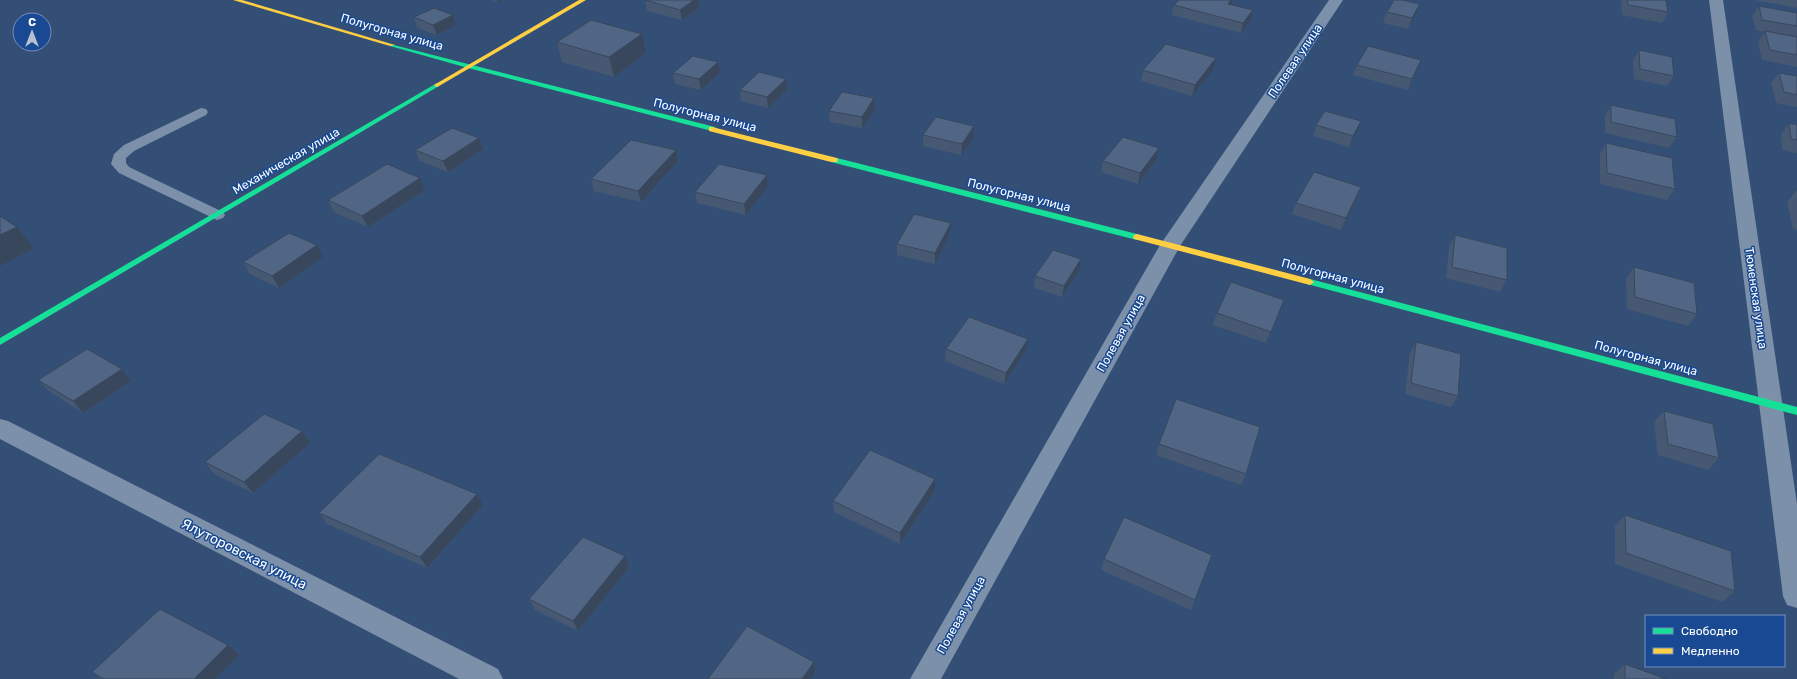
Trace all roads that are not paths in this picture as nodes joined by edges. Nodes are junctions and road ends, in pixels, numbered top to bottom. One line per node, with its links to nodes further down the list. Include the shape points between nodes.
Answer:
1 (236, 0): 5 (street, Полугорная улица)
2 (583, 0): 5 (street, Механическая улица)
3 (1336, 0): 8 (street, Полевая улица)
4 (1716, 0): 10 (street, Тюменская улица)
5 (470, 67): 7 (street, Механическая улица); 8 (street, Полугорная улица)
6 (201, 112): 7 (lane, via 129,148 120,157 118,164 124,170)
7 (217, 215): 9 (street, Механическая улица)
8 (1170, 245): 10 (street, Полугорная улица); 15 (street, Полевая улица)
9 (0, 342)
10 (1770, 403): 11 (street, Полугорная улица); 13 (street, Тюменская улица)
11 (1797, 411)
12 (0, 428): 14 (street, Ялуторовская улица)
13 (1797, 596)
14 (488, 679)
15 (925, 679)

